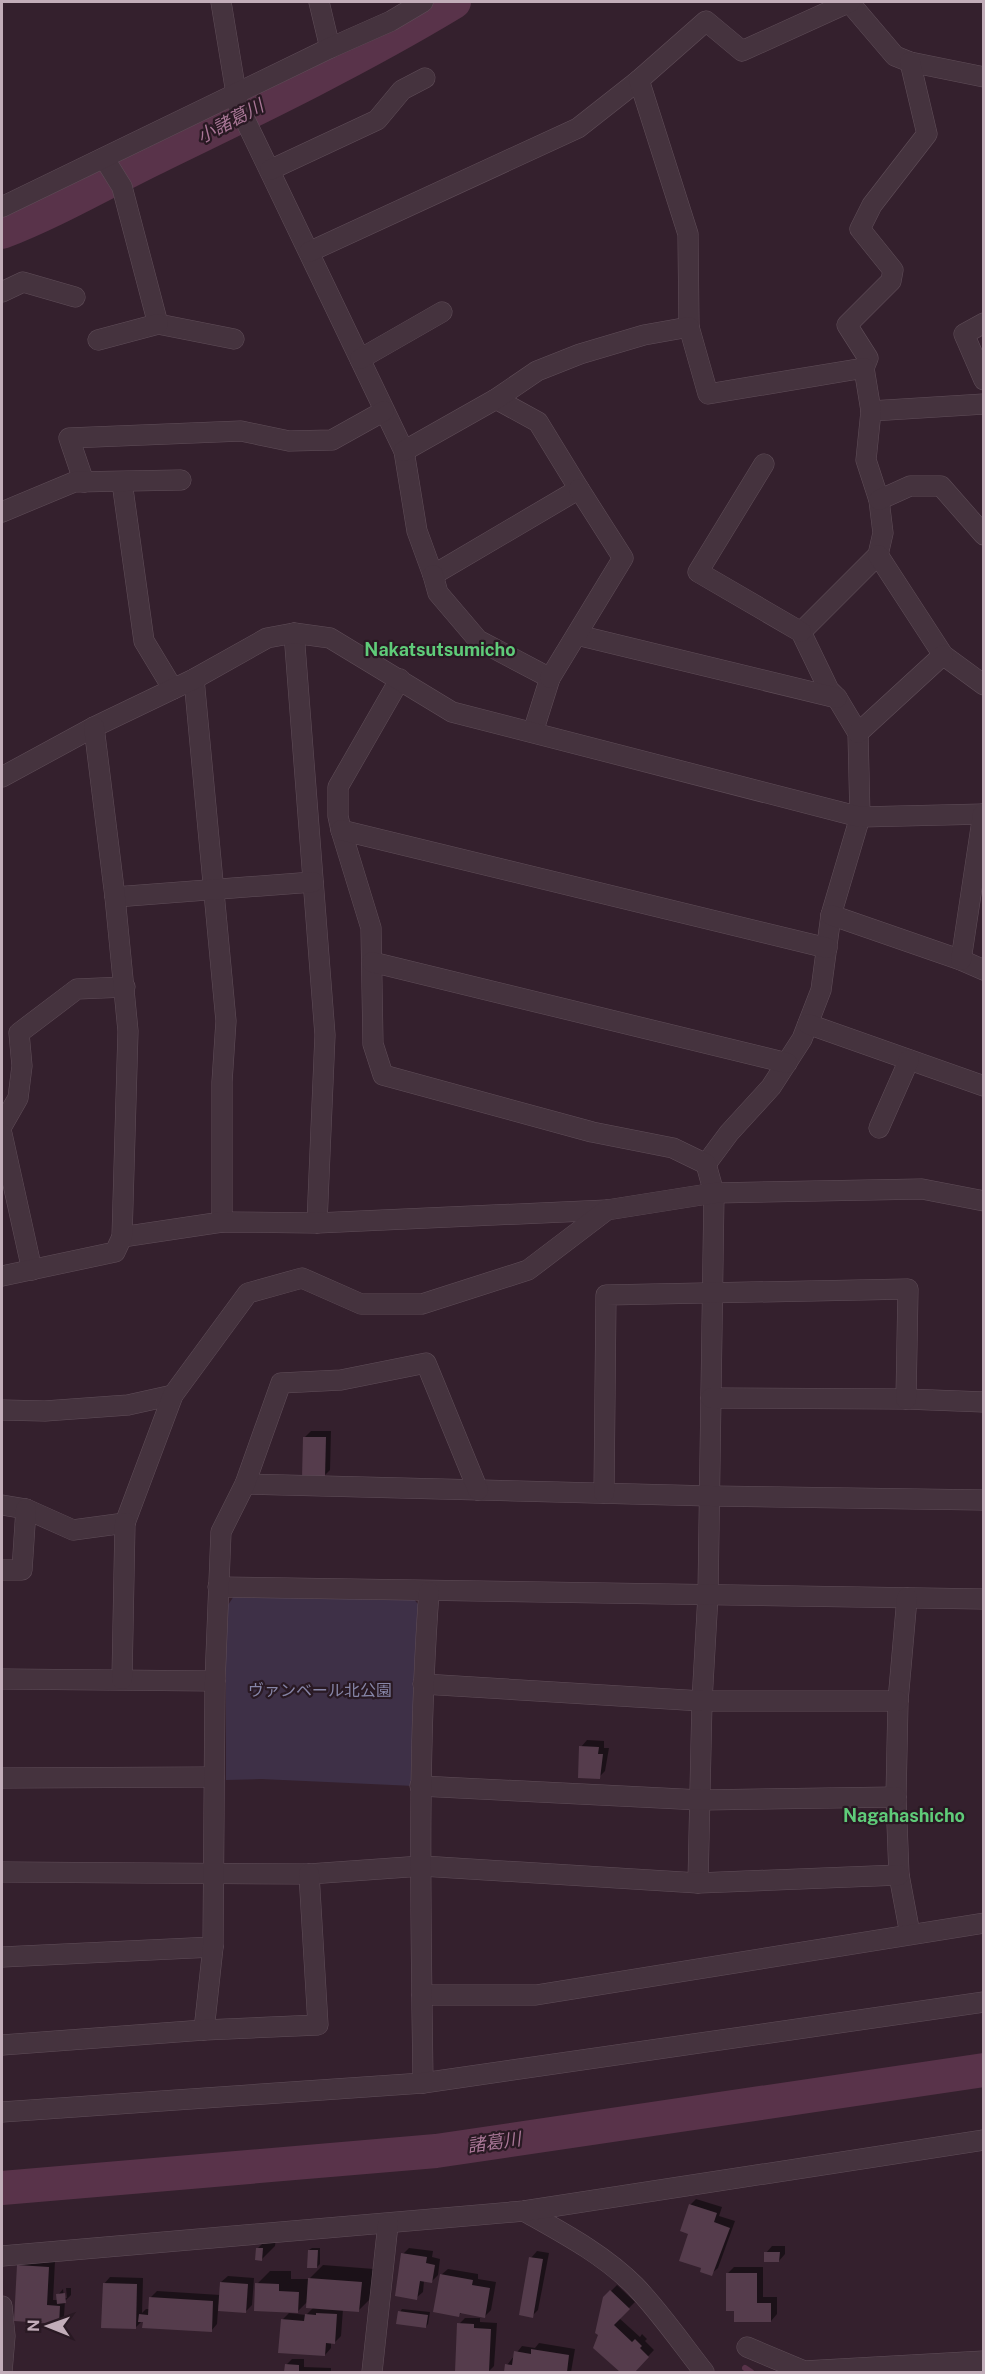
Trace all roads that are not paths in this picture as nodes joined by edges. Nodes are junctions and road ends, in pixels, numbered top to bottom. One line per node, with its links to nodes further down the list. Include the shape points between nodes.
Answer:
1 (221, 2): 10 (street)
2 (319, 2): 5 (street)
3 (423, 2): 5 (street)
4 (849, 2): 6 (street, via 895,56); 9 (street, via 742,51 706,21)
5 (330, 48): 10 (street)
6 (910, 62): 7 (street); 24 (street, via 927,134 872,205 860,229 893,270 891,281 847,325 868,358)
7 (984, 77)
8 (425, 78): 12 (street, via 402,90 377,120)
9 (639, 80): 14 (street, via 578,128); 20 (street, via 688,234)
10 (236, 100): 11 (street); 12 (street)
11 (106, 162): 13 (street); 19 (street, via 122,187)
12 (270, 170): 14 (street)
13 (2, 207)
14 (309, 252): 23 (street)
15 (2, 292): 16 (street, via 23,282)
16 (75, 297)
17 (442, 312): 23 (street)
18 (984, 323): 25 (street, via 964,334)
19 (158, 324): 21 (street); 22 (street)
20 (689, 327): 24 (street, via 708,394); 26 (street, via 644,335 580,354 537,371)
21 (234, 339)
22 (98, 340)
23 (360, 359): 28 (street)
24 (864, 368): 29 (street)
25 (984, 380)
26 (496, 399): 30 (street); 35 (street, via 538,422)
27 (984, 404): 29 (street)
28 (384, 411): 30 (street); 33 (street, via 332,440 289,441 241,430 69,438)
29 (871, 411): 36 (street, via 866,460)
30 (404, 451): 40 (street, via 417,531)
31 (764, 464): 41 (street, via 698,573)
32 (181, 480): 34 (street)
33 (84, 482): 34 (street); 37 (street, via 74,482)
34 (122, 482): 49 (street, via 144,641)
35 (579, 489): 40 (street); 43 (street, via 623,558)
36 (879, 500): 38 (street, via 910,486 941,486); 39 (street, via 883,533)
37 (2, 512)
38 (984, 535)
39 (878, 555): 41 (street); 44 (street)
40 (433, 575): 46 (street, via 438,593 478,640)
41 (801, 632): 50 (street, via 829,690)
42 (294, 633): 45 (street, via 330,638); 47 (street, via 267,638); 58 (street)
43 (577, 635): 46 (street); 50 (street)
44 (944, 655): 48 (street); 53 (street)
45 (400, 678): 52 (street, via 452,712); 57 (street, via 338,788)
46 (550, 678): 52 (street)
47 (194, 679): 49 (street); 59 (street)
48 (984, 685)
49 (173, 689): 51 (street)
50 (837, 698): 53 (street)
51 (94, 727): 54 (street); 60 (street)
52 (533, 732): 56 (street)
53 (858, 733): 56 (street)
54 (2, 777)
55 (983, 814): 56 (street); 63 (street)
56 (860, 817): 61 (street)
57 (340, 830): 62 (street); 64 (street, via 371,928)
58 (313, 882): 59 (street); 79 (street, via 325,1035)
59 (214, 890): 60 (street); 78 (street, via 226,1021)
60 (115, 897): 66 (street)
61 (831, 915): 62 (street); 63 (street)
62 (827, 948): 67 (street, via 821,990)
63 (961, 960): 65 (street)
64 (372, 962): 69 (street); 74 (street, via 373,1044 383,1075 592,1132 673,1148)
65 (984, 970)
66 (125, 987): 71 (street, via 76,989 19,1033 22,1066 18,1098); 80 (street, via 128,1032)
67 (808, 1024): 68 (street); 69 (street)
68 (909, 1060): 70 (street); 72 (street)
69 (787, 1063): 74 (street)
70 (984, 1086)
71 (2, 1126)
72 (879, 1128)
73 (2, 1134): 81 (street)
74 (706, 1164): 75 (street)
75 (714, 1193): 76 (street, via 922,1190); 77 (street); 83 (street)
76 (984, 1202)
77 (607, 1210): 79 (street); 84 (street, via 528,1270 422,1304 361,1304 302,1278 248,1293)
78 (222, 1222): 79 (street); 80 (street)
79 (317, 1223)
80 (122, 1237): 81 (street, via 115,1252)
81 (32, 1270): 82 (street)
82 (2, 1276)
83 (713, 1293): 85 (street); 86 (street, via 908,1289); 91 (street, via 606,1295)
84 (173, 1395): 88 (street, via 128,1405); 96 (street)
85 (711, 1398): 86 (street); 92 (street)
86 (906, 1399): 87 (street)
87 (984, 1402)
88 (2, 1410)
89 (245, 1484): 90 (street); 90 (street, via 281,1383 342,1380 426,1363); 98 (street, via 221,1532)
90 (478, 1490): 91 (street)
91 (604, 1493): 92 (street)
92 (710, 1496): 93 (street); 100 (street)
93 (984, 1500)
94 (2, 1505): 95 (street)
95 (26, 1509): 96 (street, via 72,1530); 97 (street, via 22,1570)
96 (125, 1523): 104 (street)
97 (2, 1570)
98 (218, 1587): 99 (street); 105 (street)
99 (429, 1592): 100 (street); 106 (street)
100 (708, 1595): 101 (street); 107 (street)
101 (907, 1598): 102 (street); 108 (street)
102 (984, 1599)
103 (2, 1679): 104 (street)
104 (122, 1679): 105 (street)
105 (215, 1682): 109 (street)
106 (423, 1684): 107 (street); 111 (street)
107 (702, 1701): 108 (street); 113 (street)
108 (898, 1701): 112 (street)
109 (214, 1777): 110 (street); 116 (street)
110 (2, 1778)
111 (420, 1786): 113 (street); 114 (street)
112 (896, 1797): 113 (street); 118 (street)
113 (701, 1800): 119 (street)
114 (422, 1866): 117 (street); 119 (street); 124 (street)
115 (2, 1872): 116 (street)
116 (213, 1872): 117 (street); 122 (street)
117 (309, 1874): 126 (street, via 318,2025)
118 (899, 1875): 119 (street); 121 (street)
119 (698, 1883)
120 (984, 1923): 121 (street)
121 (910, 1934): 124 (street, via 536,1995)
122 (213, 1947): 123 (street); 126 (street)
123 (2, 1957)
124 (422, 1995): 128 (street)
125 (984, 2002): 128 (street)
126 (204, 2030): 127 (street)
127 (2, 2045)
128 (423, 2083): 129 (street)
129 (2, 2112)
130 (984, 2140): 131 (street)
131 (524, 2211): 132 (street); 139 (street, via 570,2236 635,2286)
132 (388, 2224): 133 (street); 138 (street)
133 (2, 2262)
134 (2, 2306): 137 (street)
135 (747, 2347): 136 (street, via 804,2371)
136 (984, 2361)
137 (2, 2372)
138 (372, 2373)
139 (704, 2373)

